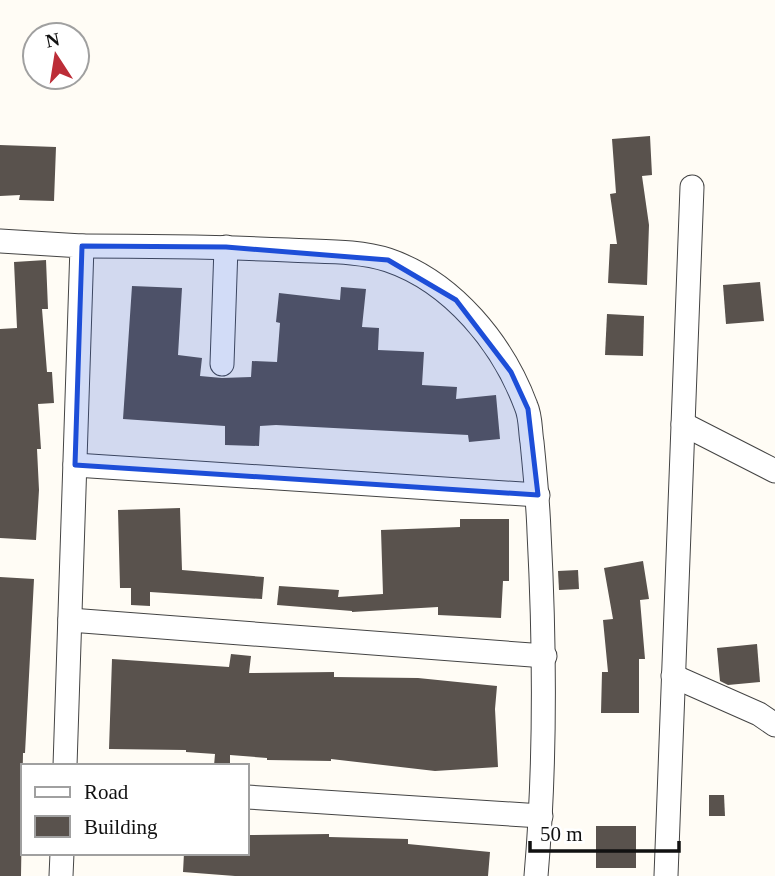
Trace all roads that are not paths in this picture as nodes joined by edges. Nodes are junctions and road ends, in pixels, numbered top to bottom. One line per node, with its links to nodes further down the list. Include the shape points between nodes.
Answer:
1 (692, 187): 6 (street)
2 (0, 241): 3 (street)
3 (82, 246): 4 (street); 7 (street)
4 (226, 247): 5 (street); 9 (street, via 346,253 388,260 456,300 511,372 528,409)
5 (222, 364)
6 (683, 424): 8 (street); 12 (street)
7 (75, 465): 9 (street); 10 (street)
8 (775, 471)
9 (538, 495): 11 (street)
10 (69, 620): 11 (street); 14 (street)
11 (545, 656): 16 (street)
12 (673, 676): 13 (street); 20 (street)
13 (775, 725)
14 (65, 764)
15 (248, 797): 16 (street)
16 (541, 816): 19 (street)
17 (62, 855): 18 (street)
18 (61, 876)
19 (536, 876)
20 (666, 876)

